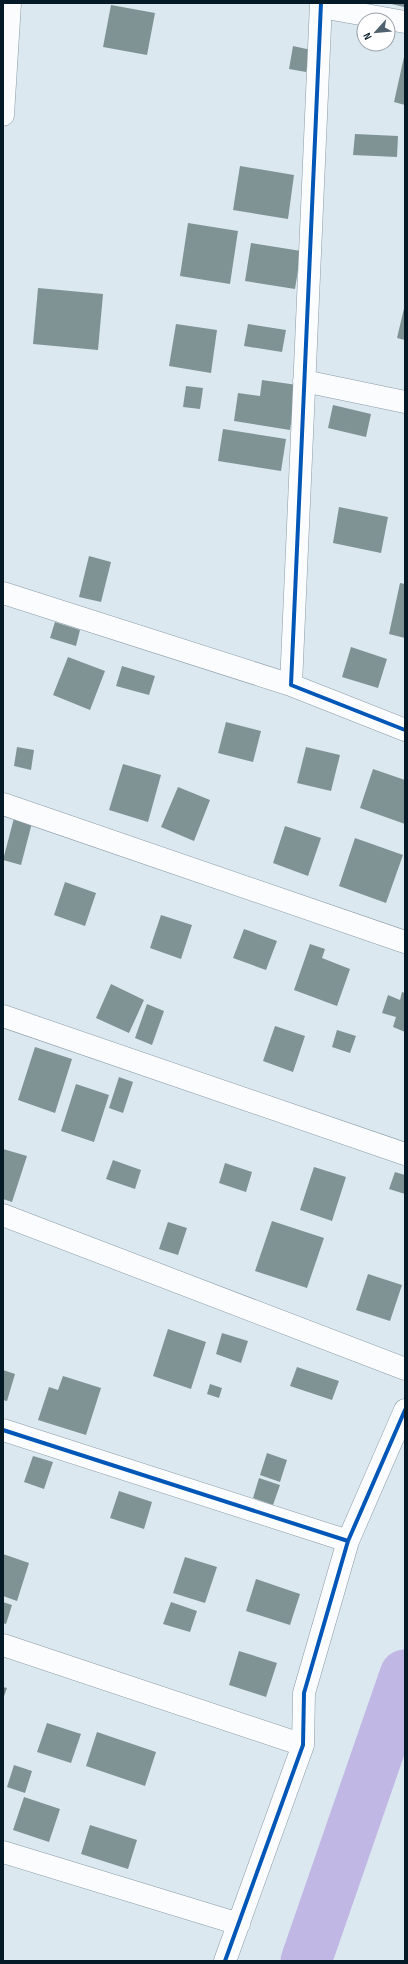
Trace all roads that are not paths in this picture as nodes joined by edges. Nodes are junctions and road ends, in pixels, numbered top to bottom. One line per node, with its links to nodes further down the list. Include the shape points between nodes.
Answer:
1 (10, 3): 4 (street)
2 (321, 5): 3 (street); 5 (street)
3 (405, 22)
4 (3, 115)
5 (304, 381): 6 (street); 8 (street)
6 (405, 402)
7 (3, 593): 8 (street)
8 (291, 685): 9 (street)
9 (405, 730)
10 (3, 804): 11 (street)
11 (405, 942)
12 (3, 1016): 13 (street)
13 (405, 1154)
14 (3, 1216): 15 (street)
15 (405, 1368)
16 (405, 1410): 18 (street)
17 (3, 1430): 18 (street)
18 (348, 1541): 20 (street, via 304,1693)
19 (3, 1645): 20 (street)
20 (303, 1745): 22 (street)
21 (3, 1852): 22 (street)
22 (239, 1924): 23 (street)
23 (225, 1961)

